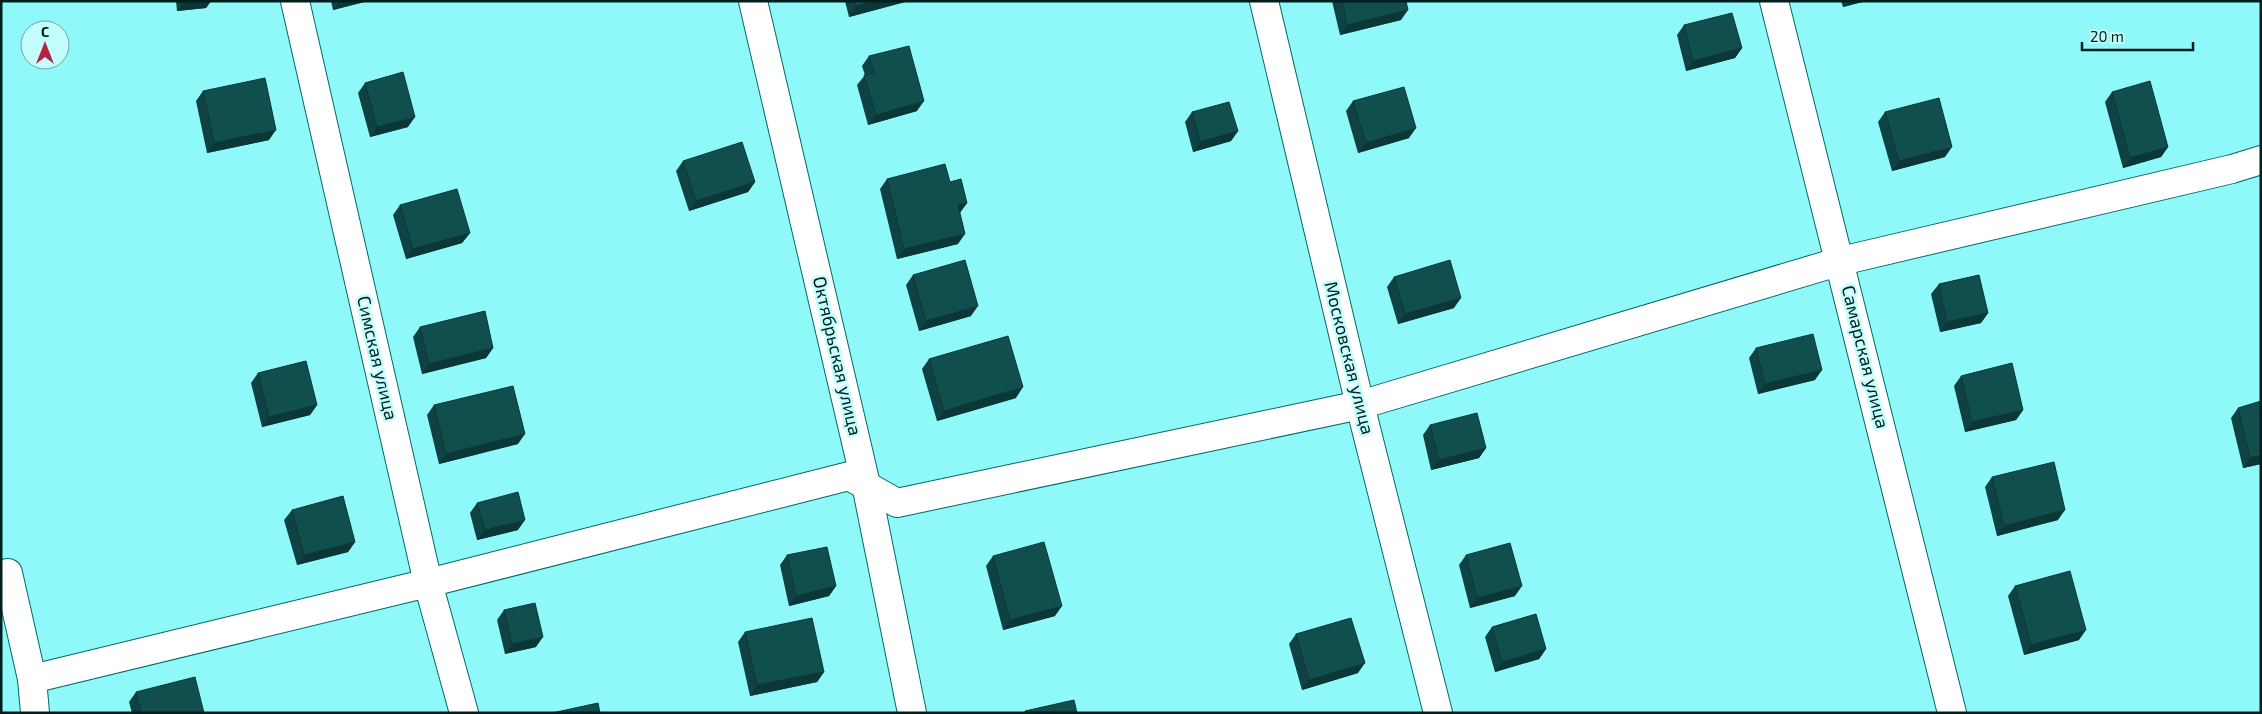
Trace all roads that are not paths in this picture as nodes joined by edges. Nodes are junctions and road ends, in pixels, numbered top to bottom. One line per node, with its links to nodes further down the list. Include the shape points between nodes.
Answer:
1 (295, 1): 10 (street, Симская улица)
2 (753, 1): 8 (street, Октябрьская улица)
3 (1264, 1): 7 (street, Московская улица)
4 (1774, 1): 6 (street, Самарская улица)
5 (2261, 160): 6 (street)
6 (1841, 261): 7 (street); 16 (street, Самарская улица)
7 (1360, 405): 8 (street, via 897,503); 15 (street, Московская улица)
8 (867, 489): 10 (street, via 848,476); 14 (street, Октябрьская улица)
9 (8, 573): 11 (street)
10 (428, 583): 11 (street); 13 (street, Симская улица)
11 (32, 679): 12 (street)
12 (35, 713)
13 (464, 713)
14 (912, 713)
15 (1438, 713)
16 (1952, 713)

